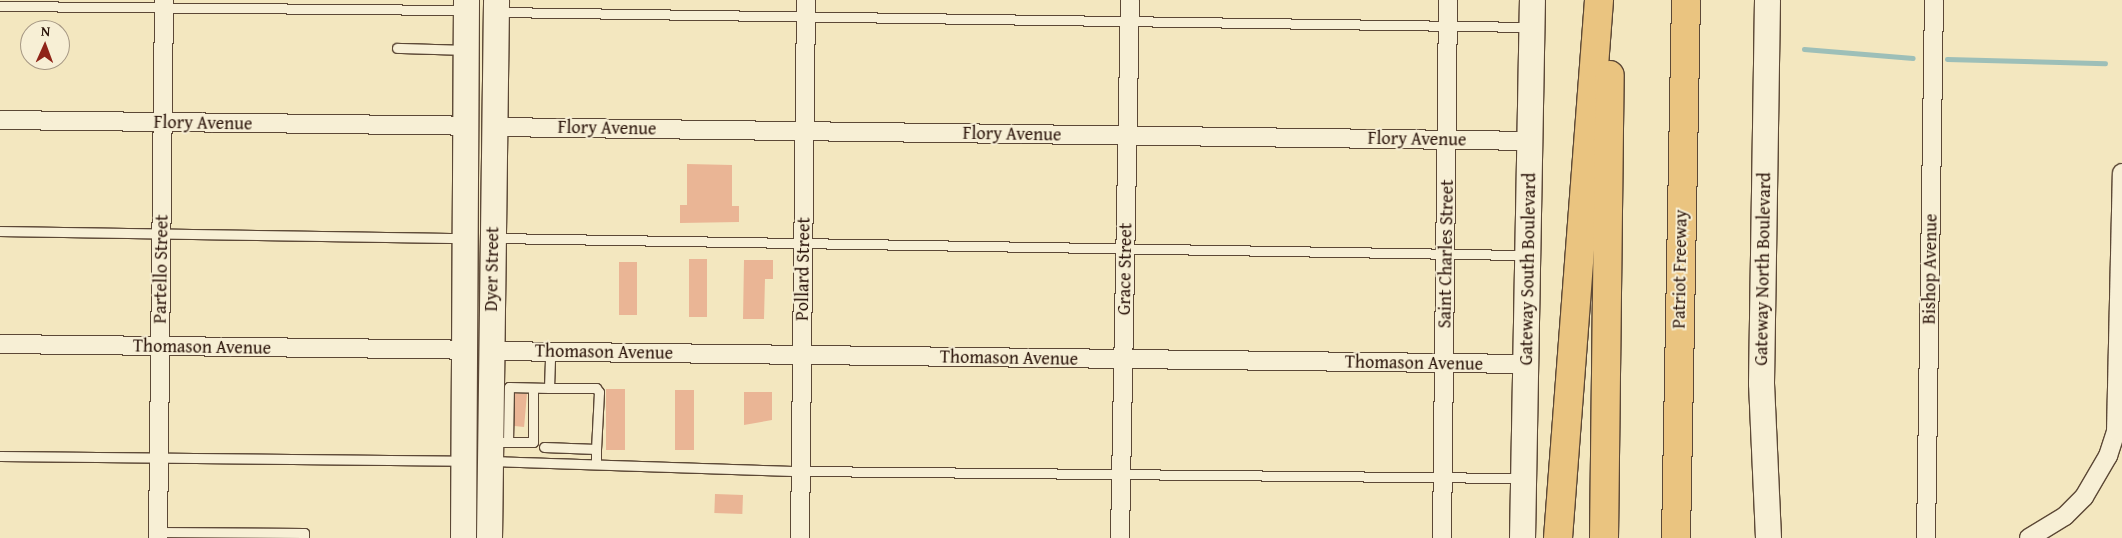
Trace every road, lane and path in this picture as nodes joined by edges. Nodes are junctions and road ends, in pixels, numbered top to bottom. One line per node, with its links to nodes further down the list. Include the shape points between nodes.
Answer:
1 (1130, 0): 14 (street, Grace Street)
2 (1448, 0): 15 (street, Saint Charles Street)
3 (1532, 0): 16 (main road, Gateway South Boulevard)
4 (1599, 0): 70 (highway)
5 (1612, 0): 61 (highway)
6 (1686, 0): 73 (highway, Patriot Freeway)
7 (1767, 0): 74 (main road, Gateway North Boulevard, via 1762,393)
8 (1934, 0): 75 (street, Bishop Avenue)
9 (164, 4): 10 (lane); 11 (lane); 20 (street, Partello Street)
10 (466, 5): 18 (main road, Dyer Street); 22 (main road, via 476,15 478,109)
11 (0, 6)
12 (496, 6): 13 (lane); 22 (main road, Dyer Street)
13 (806, 9): 14 (lane); 23 (street, Pollard Street)
14 (1130, 22): 15 (lane); 24 (street, Grace Street)
15 (1448, 26): 16 (lane); 25 (street, Saint Charles Street)
16 (1531, 27): 26 (main road, Gateway South Boulevard)
17 (397, 48): 18 (lane)
18 (466, 50): 21 (main road, Dyer Street)
19 (0, 120): 20 (street, Flory Avenue)
20 (163, 122): 21 (street, Flory Avenue); 30 (street, Partello Street)
21 (465, 126): 28 (main road, via 479,142 482,204); 31 (main road, Dyer Street)
22 (494, 127): 23 (street, Flory Avenue); 28 (main road, Dyer Street)
23 (806, 131): 24 (street, Flory Avenue); 32 (street, Pollard Street)
24 (1128, 135): 25 (street, Flory Avenue); 33 (street, Grace Street)
25 (1447, 140): 26 (street, Flory Avenue); 34 (street, Saint Charles Street)
26 (1530, 141): 35 (main road, Gateway South Boulevard)
27 (2122, 173): 76 (street, via 2116,432 2108,456 2084,497 2066,516)
28 (493, 229): 32 (lane); 39 (main road, Dyer Street)
29 (0, 231): 30 (lane)
30 (162, 234): 31 (lane); 37 (street, Partello Street)
31 (465, 238): 38 (main road, Dyer Street)
32 (804, 243): 33 (lane); 41 (street, Pollard Street)
33 (1125, 248): 34 (lane); 42 (street, Grace Street)
34 (1446, 253): 35 (lane); 43 (street, Saint Charles Street)
35 (1528, 254): 44 (main road, Gateway South Boulevard)
36 (0, 344): 37 (street, Thomason Avenue)
37 (160, 347): 38 (street, Thomason Avenue); 53 (street, Partello Street)
38 (463, 350): 54 (main road, Dyer Street)
39 (491, 351): 40 (street, Thomason Avenue); 47 (main road, Dyer Street)
40 (550, 352): 41 (street, Thomason Avenue); 46 (lane)
41 (802, 355): 42 (street, Thomason Avenue); 57 (street, Pollard Street)
42 (1123, 359): 43 (street, Thomason Avenue); 58 (street, Grace Street)
43 (1444, 363): 44 (street, Thomason Avenue); 59 (street, Saint Charles Street)
44 (1526, 364): 60 (main road, Gateway South Boulevard)
45 (533, 388): 46 (lane); 47 (lane, via 509,387); 48 (lane)
46 (549, 388): 51 (lane, via 596,388 599,392)
47 (500, 403): 50 (main road, Dyer Street)
48 (533, 442): 49 (lane); 50 (lane)
49 (544, 447): 51 (lane); 55 (lane)
50 (496, 448): 55 (lane); 65 (main road, Dyer Street)
51 (596, 449): 56 (lane)
52 (0, 456): 53 (lane)
53 (159, 457): 54 (lane); 62 (street, Partello Street)
54 (463, 461): 64 (main road, Dyer Street)
55 (544, 462): 56 (lane)
56 (596, 464): 57 (lane)
57 (800, 471): 58 (lane); 66 (street, Pollard Street)
58 (1121, 476): 59 (lane); 67 (street, Grace Street)
59 (1443, 478): 60 (lane); 68 (street, Saint Charles Street)
60 (1523, 478): 69 (main road, Gateway South Boulevard)
61 (1604, 494): 71 (highway); 72 (highway)
62 (158, 535): 63 (lane, via 304,533)
63 (304, 538)
64 (463, 538)
65 (489, 538)
66 (800, 538)
67 (1120, 538)
68 (1442, 538)
69 (1522, 538)
70 (1558, 538)
71 (1599, 538)
72 (1604, 538)
73 (1676, 538)
74 (1768, 538)
75 (1926, 538)
76 (2029, 538)

